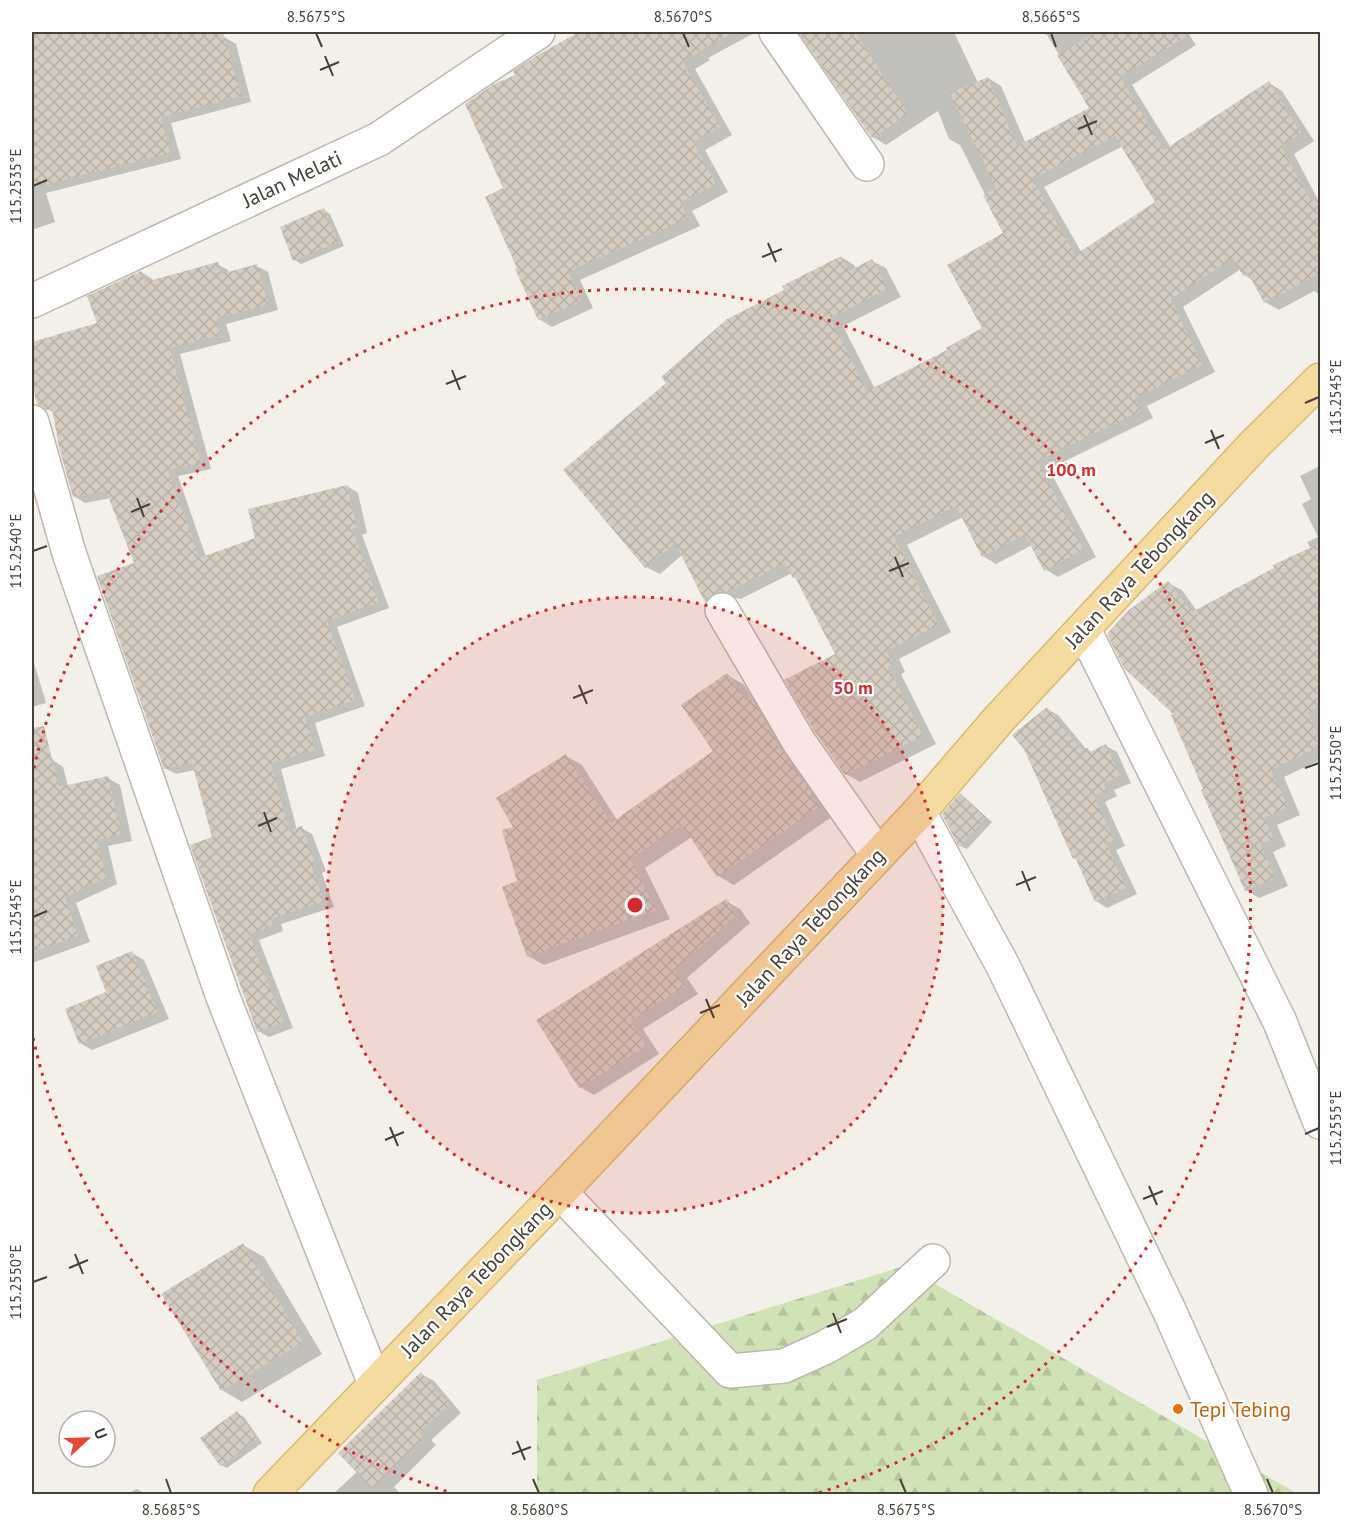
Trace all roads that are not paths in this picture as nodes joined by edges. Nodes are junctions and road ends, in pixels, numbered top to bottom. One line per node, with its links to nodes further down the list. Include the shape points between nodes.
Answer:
1 (538, 32): 4 (street, Jalan Melati, via 379,139)
2 (776, 32): 3 (street)
3 (867, 164)
4 (32, 301)
5 (1320, 380): 8 (main road, Jalan Raya Tebongkang, via 1254,445)
6 (32, 422): 14 (street, via 69,553 223,997)
7 (722, 610): 10 (street, via 799,742)
8 (1084, 630): 9 (main road, Jalan Raya Tebongkang, via 999,719); 11 (street, via 1280,1022)
9 (919, 812): 10 (main road, Jalan Raya Tebongkang); 16 (street, via 1003,966 1169,1310)
10 (878, 855): 12 (main road, Jalan Raya Tebongkang)
11 (1320, 1122)
12 (560, 1192): 13 (street, via 730,1371 784,1366 826,1347 865,1324); 14 (main road, Jalan Raya Tebongkang)
13 (933, 1261)
14 (375, 1384): 15 (main road, Jalan Raya Tebongkang)
15 (270, 1494)
16 (1251, 1494)

